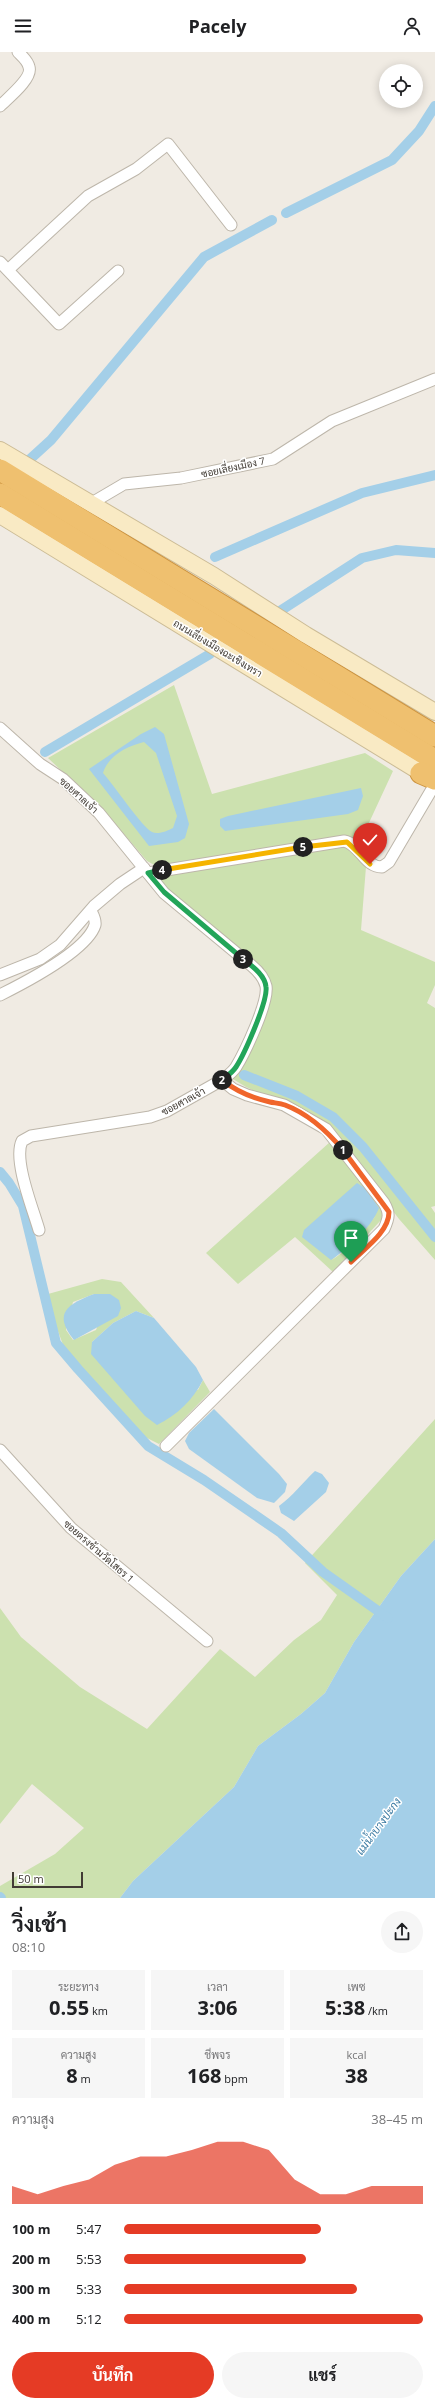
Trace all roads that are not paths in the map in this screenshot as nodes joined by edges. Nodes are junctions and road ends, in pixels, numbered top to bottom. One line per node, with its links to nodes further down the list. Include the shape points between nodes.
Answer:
1 (18, 52): 2 (street, via 29,65 30,73)
2 (0, 106)
3 (231, 225): 5 (street, via 168,144 136,169 88,196)
4 (0, 262): 5 (street)
5 (9, 269): 6 (street, via 58,324)
6 (118, 271)
7 (435, 379): 11 (street, ซอยเลี่ยงเมือง 7, via 332,421 273,458 181,478 124,484)
8 (0, 450): 11 (main road)
9 (0, 470): 15 (highway)
10 (0, 494): 16 (highway, ถนนเลี่ยงเมืองฉะเชิงเทรา)
11 (90, 504): 13 (main road, via 214,576 306,635)
12 (0, 515): 16 (main road, ถนนเลี่ยงเมืองฉะเชิงเทรา)
13 (435, 712)
14 (0, 728): 17 (street, ซอยศาลเจ้า, via 100,813)
15 (435, 736)
16 (432, 776): 17 (street, via 389,862 382,867 370,864 353,845 344,841)
17 (146, 870): 18 (street, via 120,884); 21 (street, ซอยศาลเจ้า, via 164,892 252,966 265,982 265,1001 244,1052 235,1068)
18 (91, 911): 19 (street, via 60,945 40,959); 20 (street, via 95,925 85,939 51,969)
19 (0, 975)
20 (0, 995)
21 (222, 1080): 22 (street, ซอยศาลเจ้า, via 150,1117 31,1136 22,1141 19,1147 21,1167); 23 (street, via 247,1095 284,1105 326,1130 384,1203 389,1212 389,1219 384,1229)
22 (39, 1230)
23 (166, 1446)
24 (0, 1450): 25 (street, ซอยตรงข้ามวัดโสธร 1, via 70,1528)
25 (207, 1641)

